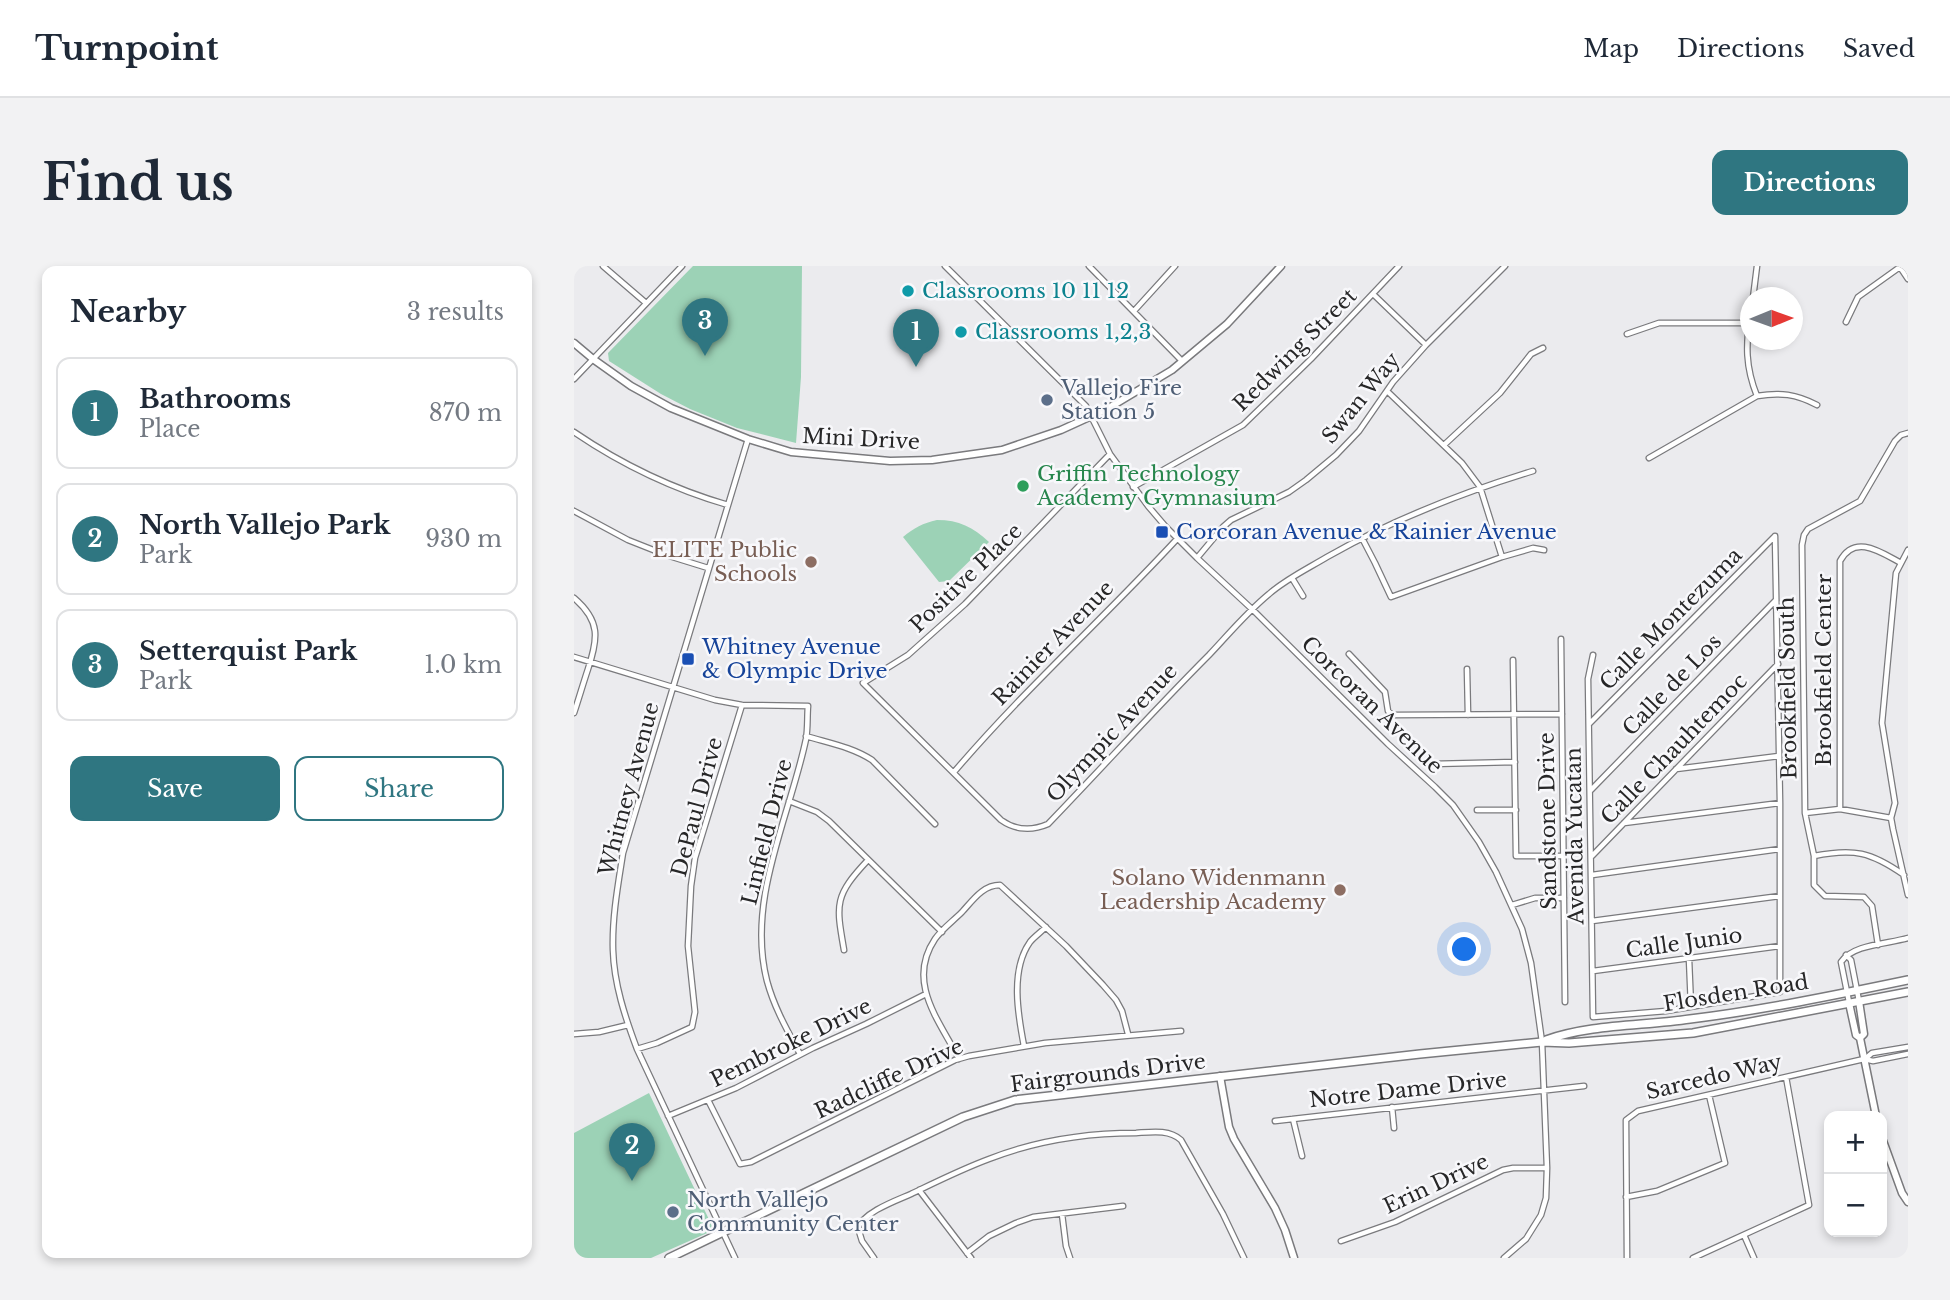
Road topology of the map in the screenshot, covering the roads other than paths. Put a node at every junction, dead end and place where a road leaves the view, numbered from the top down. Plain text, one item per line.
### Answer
1 (603, 266) edge
2 (682, 266) edge
3 (945, 266) edge
4 (1089, 266) edge
5 (1175, 266) edge
6 (1281, 266) edge
7 (1399, 266) edge
8 (1505, 266) edge
9 (1757, 266) edge
10 (1900, 267) edge
11 (1908, 279) edge
12 (1754, 287) edge
13 (1373, 294) junction
14 (646, 303) junction
15 (1134, 311) junction
16 (1846, 322) dead end
17 (1740, 323) edge
18 (1627, 334) dead end
19 (574, 343) edge
20 (1426, 345) junction
21 (1543, 348) dead end
22 (1746, 350) edge
23 (593, 359) junction
24 (1182, 362) junction
25 (574, 379) edge
26 (1387, 391) junction
27 (1757, 396) junction
28 (1817, 405) dead end
29 (1091, 416) junction
30 (574, 432) edge
31 (1908, 433) edge
32 (748, 439) junction
33 (1444, 445) junction
34 (1110, 454) junction
35 (1649, 458) dead end
36 (1533, 471) dead end
37 (1133, 487) junction
38 (1480, 487) junction
39 (728, 505) junction
40 (574, 511) edge
41 (1362, 538) junction
42 (1177, 539) junction
43 (1544, 550) dead end
44 (1908, 550) edge
45 (1502, 557) junction
46 (1196, 558) junction
47 (1901, 563) junction
48 (708, 568) junction
49 (1292, 578) junction
50 (1303, 596) dead end
51 (574, 598) edge
52 (1776, 601) junction
53 (1253, 610) junction
54 (1561, 639) dead end
55 (1349, 654) dead end
56 (1593, 654) dead end
57 (574, 657) edge
58 (1513, 660) dead end
59 (590, 663) junction
60 (1778, 664) junction
61 (1467, 669) dead end
62 (863, 683) joint
63 (673, 687) junction
64 (742, 705) junction
65 (574, 713) edge
66 (1468, 715) junction
67 (1514, 715) junction
68 (1562, 715) junction
69 (1589, 724) junction
70 (806, 736) junction
71 (1779, 756) junction
72 (1515, 762) junction
73 (1432, 764) dead end
74 (1676, 769) junction
75 (954, 772) junction
76 (1590, 791) junction
77 (789, 801) junction
78 (1780, 803) junction
79 (1840, 809) junction
80 (1477, 810) dead end
81 (1516, 810) junction
82 (1805, 813) junction
83 (1891, 818) junction
84 (1624, 823) junction
85 (935, 824) dead end
86 (1780, 849) junction
87 (1564, 856) junction
88 (1592, 856) junction
89 (1814, 856) junction
90 (868, 860) junction
91 (1592, 875) junction
92 (1905, 876) junction
93 (1908, 895) edge
94 (1780, 896) junction
95 (1564, 898) junction
96 (1512, 905) junction
97 (1592, 921) junction
98 (1046, 927) junction
99 (942, 932) junction
100 (1908, 938) edge
101 (1878, 945) junction
102 (1780, 946) junction
103 (844, 950) dead end
104 (1846, 955) junction
105 (1689, 959) junction
106 (1593, 971) junction
107 (1908, 979) edge
108 (1857, 990) junction
109 (1908, 992) edge
110 (1847, 993) junction
111 (926, 995) junction
112 (1859, 1001) junction
113 (1566, 1002) dead end
114 (1849, 1003) junction
115 (1691, 1006) junction
116 (628, 1025) junction
117 (1181, 1031) dead end
118 (1568, 1032) joint
119 (574, 1034) edge
120 (1128, 1034) junction
121 (1860, 1038) junction
122 (1542, 1042) junction
123 (1569, 1043) joint
124 (1024, 1046) junction
125 (1908, 1047) edge
126 (636, 1049) junction
127 (800, 1054) junction
128 (1908, 1055) edge
129 (959, 1059) junction
130 (1864, 1059) junction
131 (1220, 1076) junction
132 (1786, 1077) junction
133 (1584, 1086) dead end
134 (1545, 1090) junction
135 (1709, 1094) junction
136 (709, 1100) junction
137 (1392, 1107) junction
138 (1875, 1111) edge
139 (668, 1116) junction
140 (1293, 1119) junction
141 (1275, 1121) dead end
142 (1394, 1128) dead end
143 (1887, 1152) edge
144 (1302, 1156) dead end
145 (1547, 1168) junction
146 (919, 1190) junction
147 (1626, 1197) junction
148 (1908, 1202) edge
149 (1122, 1206) dead end
150 (1062, 1214) junction
151 (724, 1232) junction
152 (1744, 1235) junction
153 (1340, 1241) dead end
154 (967, 1253) junction
155 (669, 1258) edge
156 (735, 1258) edge
157 (874, 1258) edge
158 (971, 1258) edge
159 (1070, 1258) edge
160 (1244, 1258) edge
161 (1292, 1258) edge
162 (1504, 1258) edge
163 (1627, 1258) edge
164 (1693, 1258) edge
165 (1754, 1258) edge

1 - 14 street
2 - 14 street
3 - 29 street, Corcoran Avenue
4 - 15 street
5 - 15 street
6 - 24 street, Mini Drive
7 - 13 street, Redwing Street
8 - 20 street, Swan Way
9 - 12 street
10 - 11 street
10 - 16 street
13 - 20 street
13 - 37 street, Redwing Street
14 - 23 street
15 - 24 street
17 - 18 street
19 - 23 street, Mini Drive
20 - 26 street, Swan Way
21 - 33 street
22 - 27 street
23 - 25 street
23 - 32 street, Mini Drive
24 - 29 street, Mini Drive
26 - 33 street
26 - 46 street, Swan Way
27 - 28 street
27 - 35 street
29 - 32 street, Mini Drive
29 - 34 street, Corcoran Avenue
30 - 39 street
31 - 82 street, Brookfield South
32 - 39 street, Whitney Avenue
33 - 38 street
34 - 37 street, Corcoran Avenue
34 - 62 street, Positive Place
36 - 38 street, Olympic Avenue
37 - 42 street, Corcoran Avenue
38 - 41 street, Olympic Avenue
38 - 45 street
39 - 48 street, Whitney Avenue
40 - 48 street
41 - 45 street
41 - 49 street, Olympic Avenue
42 - 46 street, Corcoran Avenue
42 - 75 street, Rainier Avenue
43 - 45 street
44 - 47 street
46 - 53 street, Corcoran Avenue
47 - 79 street, Brookfield Center
47 - 83 street
48 - 63 street, Whitney Avenue
49 - 50 street
49 - 53 street, Olympic Avenue
51 - 59 street
52 - 60 street
52 - 69 street, Calle Montezuma
52 - 76 street, Calle de Los
53 - 75 street, Olympic Avenue
53 - 96 street, Corcoran Avenue
54 - 68 street, Sandstone Drive
55 - 66 street
56 - 69 street, Avenida Yucatan
57 - 59 street
58 - 67 street
59 - 63 street
59 - 65 street
60 - 71 street
60 - 74 street, Calle Chauhtemoc
61 - 66 street
62 - 75 street, Olympic Avenue
63 - 64 street
63 - 116 street, Whitney Avenue
64 - 70 street
64 - 126 street, DePaul Drive
66 - 67 street
67 - 68 street
67 - 72 street
68 - 87 street, Sandstone Drive
69 - 76 street, Avenida Yucatan
70 - 77 street, Linfield Drive
70 - 85 street
71 - 74 street
71 - 78 street
72 - 73 street
72 - 81 street
74 - 84 street, Calle Chauhtemoc
76 - 88 street, Avenida Yucatan
77 - 90 street
77 - 127 street, Linfield Drive
78 - 84 street
78 - 86 street
79 - 82 street
79 - 83 street
80 - 81 street
81 - 87 street
82 - 89 street, Brookfield South
83 - 92 street
84 - 88 street, Calle Chauhtemoc
86 - 91 street
86 - 94 street
87 - 95 street, Sandstone Drive
88 - 91 street, Avenida Yucatan
89 - 92 street
89 - 101 street, Brookfield South
90 - 99 street
90 - 103 street
91 - 97 street, Avenida Yucatan
92 - 93 street
94 - 97 street
94 - 102 street
95 - 96 street
95 - 113 street, Sandstone Drive
96 - 122 street, Corcoran Avenue
97 - 106 street, Avenida Yucatan
98 - 99 street
98 - 120 street
98 - 124 street
99 - 111 street
100 - 101 street
101 - 104 street
102 - 105 street, Calle Junio
102 - 115 street
104 - 108 street
104 - 110 street
105 - 106 street, Calle Junio
105 - 115 street
106 - 115 street, Avenida Yucatan
107 - 108 main road, Flosden Road
108 - 110 main road, Flosden Road
108 - 112 street
109 - 112 main road, Flosden Road
110 - 114 street
110 - 118 main road, Flosden Road
111 - 127 street, Pembroke Drive
111 - 129 street
112 - 114 main road, Flosden Road
112 - 121 street
114 - 121 street
114 - 123 main road, Flosden Road
116 - 119 street
116 - 126 street, Whitney Avenue
117 - 120 street, Radcliffe Drive
118 - 122 main road, Fairgrounds Drive
120 - 124 street, Radcliffe Drive
121 - 130 street
122 - 123 main road, Fairgrounds Drive
122 - 131 main road, Fairgrounds Drive
122 - 134 street, Corcoran Avenue
124 - 129 street, Radcliffe Drive
125 - 130 street, Sarcedo Way
126 - 139 street, Whitney Avenue
127 - 136 street, Pembroke Drive
128 - 130 street, Sarcedo Way
129 - 136 street, Radcliffe Drive
130 - 132 street, Sarcedo Way
130 - 138 street
131 - 151 main road, Fairgrounds Drive
131 - 161 street
132 - 135 street, Sarcedo Way
132 - 152 street
133 - 134 street, Notre Dame Drive
134 - 137 street, Notre Dame Drive
134 - 145 street, Corcoran Avenue
135 - 147 street, Sarcedo Way
135 - 147 street
136 - 139 street, Pembroke Drive
137 - 140 street, Notre Dame Drive
137 - 142 street
139 - 151 street, Whitney Avenue
140 - 141 street, Notre Dame Drive
140 - 144 street
143 - 148 street
145 - 153 street, Erin Drive
145 - 162 street, Corcoran Avenue
146 - 154 street
146 - 157 street
146 - 160 street
147 - 163 street, Sarcedo Way
149 - 150 street
150 - 154 street
150 - 159 street
151 - 155 main road, Fairgrounds Drive
151 - 156 street, Whitney Avenue
152 - 164 street
152 - 165 street
154 - 158 street

